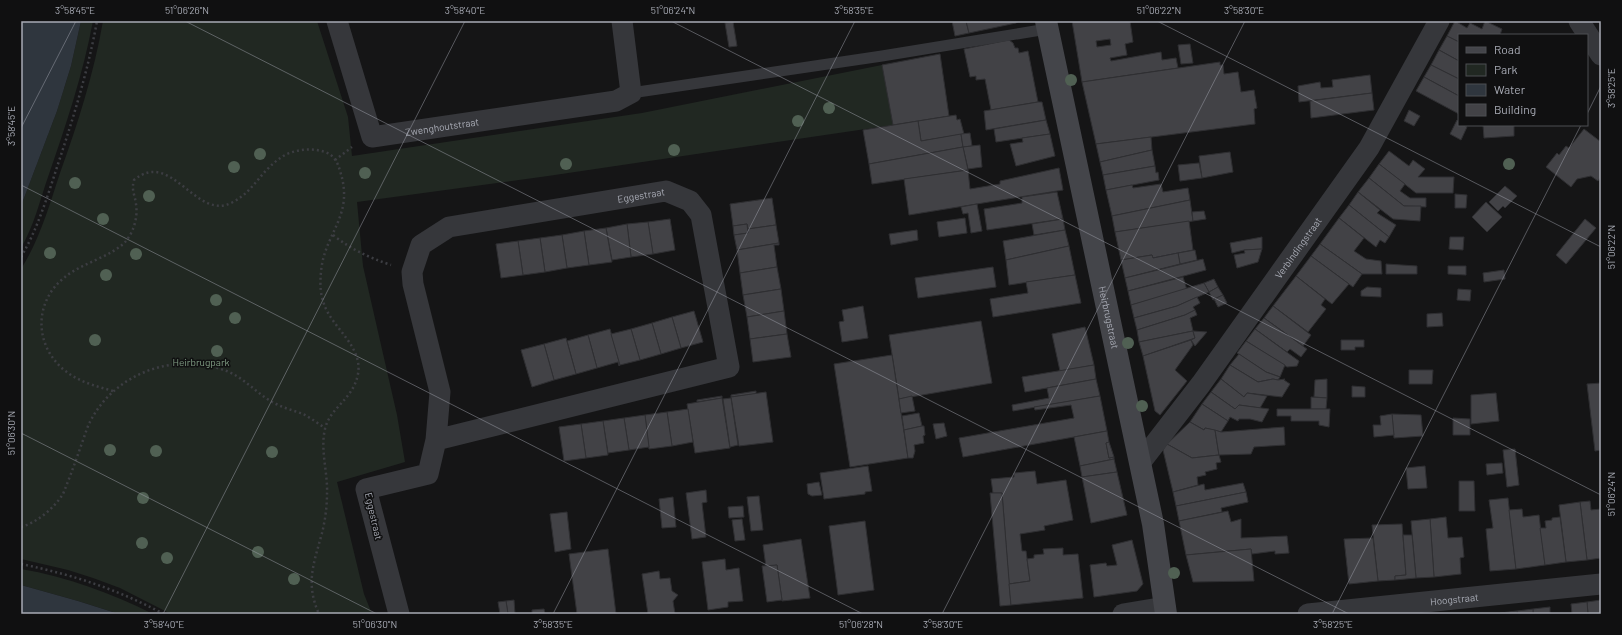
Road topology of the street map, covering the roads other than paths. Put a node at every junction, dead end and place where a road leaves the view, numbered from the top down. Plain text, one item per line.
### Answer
1 (337, 21) edge
2 (622, 21) edge
3 (1439, 21) edge
4 (1579, 21) edge
5 (1047, 25) edge
6 (1587, 34) edge
7 (1588, 35) edge
8 (1601, 55) edge
9 (632, 93) junction
10 (436, 440) junction
11 (1140, 463) junction
12 (1601, 584) edge
13 (1166, 611) edge
14 (399, 614) edge
15 (1123, 614) edge
16 (1308, 614) edge

1 - 9 street, Zwenghoutstraat
2 - 9 street
3 - 11 street, Verbindingstraat
4 - 6 street
5 - 9 lane
5 - 11 street, Heirbrugstraat
7 - 8 street
10 - 10 street, Eggestraat
10 - 14 street, Eggestraat
11 - 13 street, Heirbrugstraat
12 - 16 street, Hoogstraat
13 - 15 street

